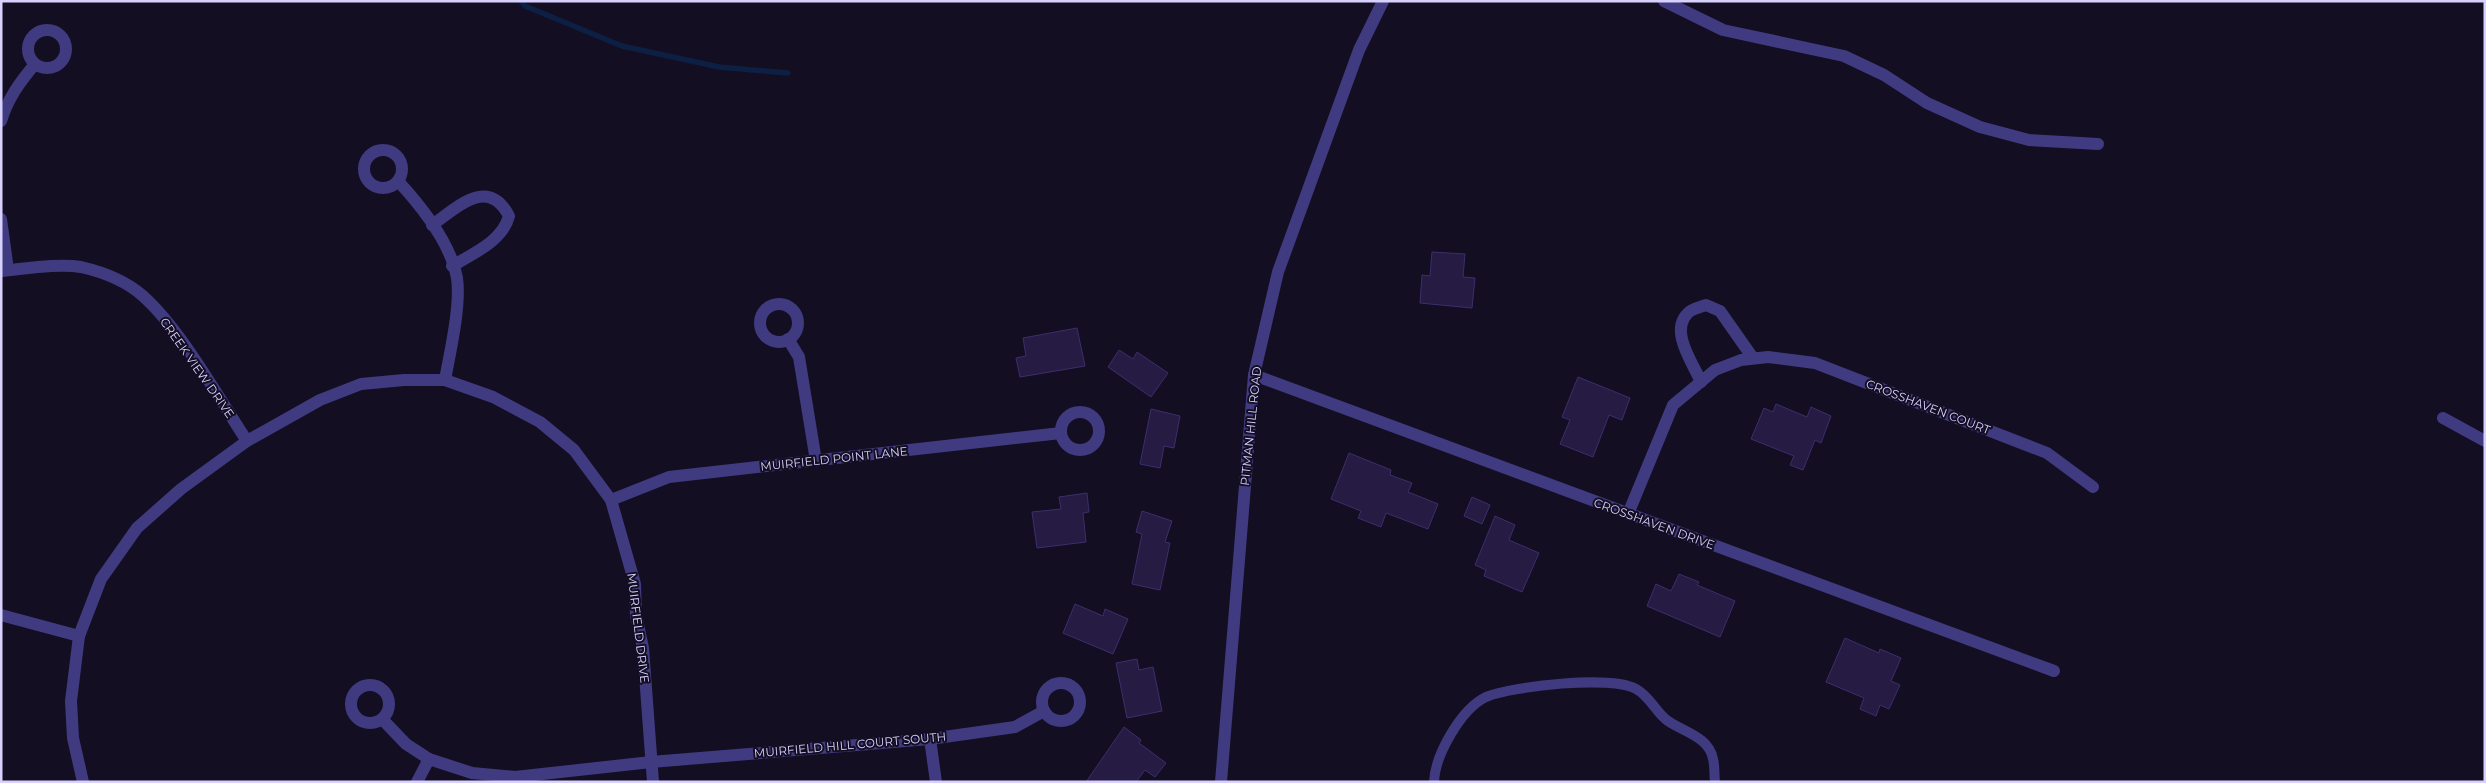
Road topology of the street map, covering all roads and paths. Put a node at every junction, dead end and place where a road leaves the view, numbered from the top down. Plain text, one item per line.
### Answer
1 (1383, 1) edge
2 (1664, 1) edge
3 (35, 64) dead end
4 (1, 121) edge
5 (2098, 144) dead end
6 (398, 181) dead end
7 (1, 219) edge
8 (432, 225) junction
9 (452, 266) junction
10 (5, 271) edge
11 (788, 339) dead end
12 (1753, 358) junction
13 (1254, 375) junction
14 (445, 380) junction
15 (1701, 382) junction
16 (2443, 418) dead end
17 (1062, 433) dead end
18 (248, 441) junction
19 (2485, 441) edge
20 (816, 461) junction
21 (2093, 487) dead end
22 (611, 500) junction
23 (1628, 514) junction
24 (1, 615) edge
25 (79, 636) junction
26 (2054, 671) dead end
27 (1044, 711) dead end
28 (382, 718) dead end
29 (930, 739) junction
30 (429, 759) junction
31 (651, 762) junction
32 (82, 782) edge
33 (417, 782) edge
34 (653, 782) edge
35 (936, 782) edge
36 (1221, 782) edge
37 (1434, 782) edge
38 (1715, 782) edge

1 - 13 street, PITMAN HILL ROAD
2 - 5 street
3 - 4 street
6 - 8 street
7 - 10 street
8 - 9 street
8 - 9 street
9 - 14 street
10 - 18 street, CREEK VIEW DRIVE
11 - 20 street
12 - 15 street, CROSSHAVEN COURT
12 - 15 street
12 - 21 street, CROSSHAVEN COURT
13 - 23 street, CROSSHAVEN DRIVE
13 - 36 street, PITMAN HILL ROAD
14 - 18 street, MUIRFIELD DRIVE
14 - 22 street, MUIRFIELD DRIVE
15 - 23 street, CROSSHAVEN COURT
16 - 19 street
17 - 20 street, MUIRFIELD POINT LANE
18 - 25 street, MUIRFIELD DRIVE
20 - 22 street, MUIRFIELD POINT LANE
22 - 31 street, MUIRFIELD DRIVE
23 - 26 street, CROSSHAVEN DRIVE
24 - 25 street
25 - 32 street, MUIRFIELD DRIVE
27 - 29 street, MUIRFIELD HILL COURT SOUTH
28 - 30 street, MUIRFIELD HILL COURT SOUTH
29 - 31 street, MUIRFIELD HILL COURT SOUTH
29 - 35 street
30 - 31 street, MUIRFIELD HILL COURT SOUTH
30 - 33 street
31 - 34 street, MUIRFIELD DRIVE
37 - 38 lane

